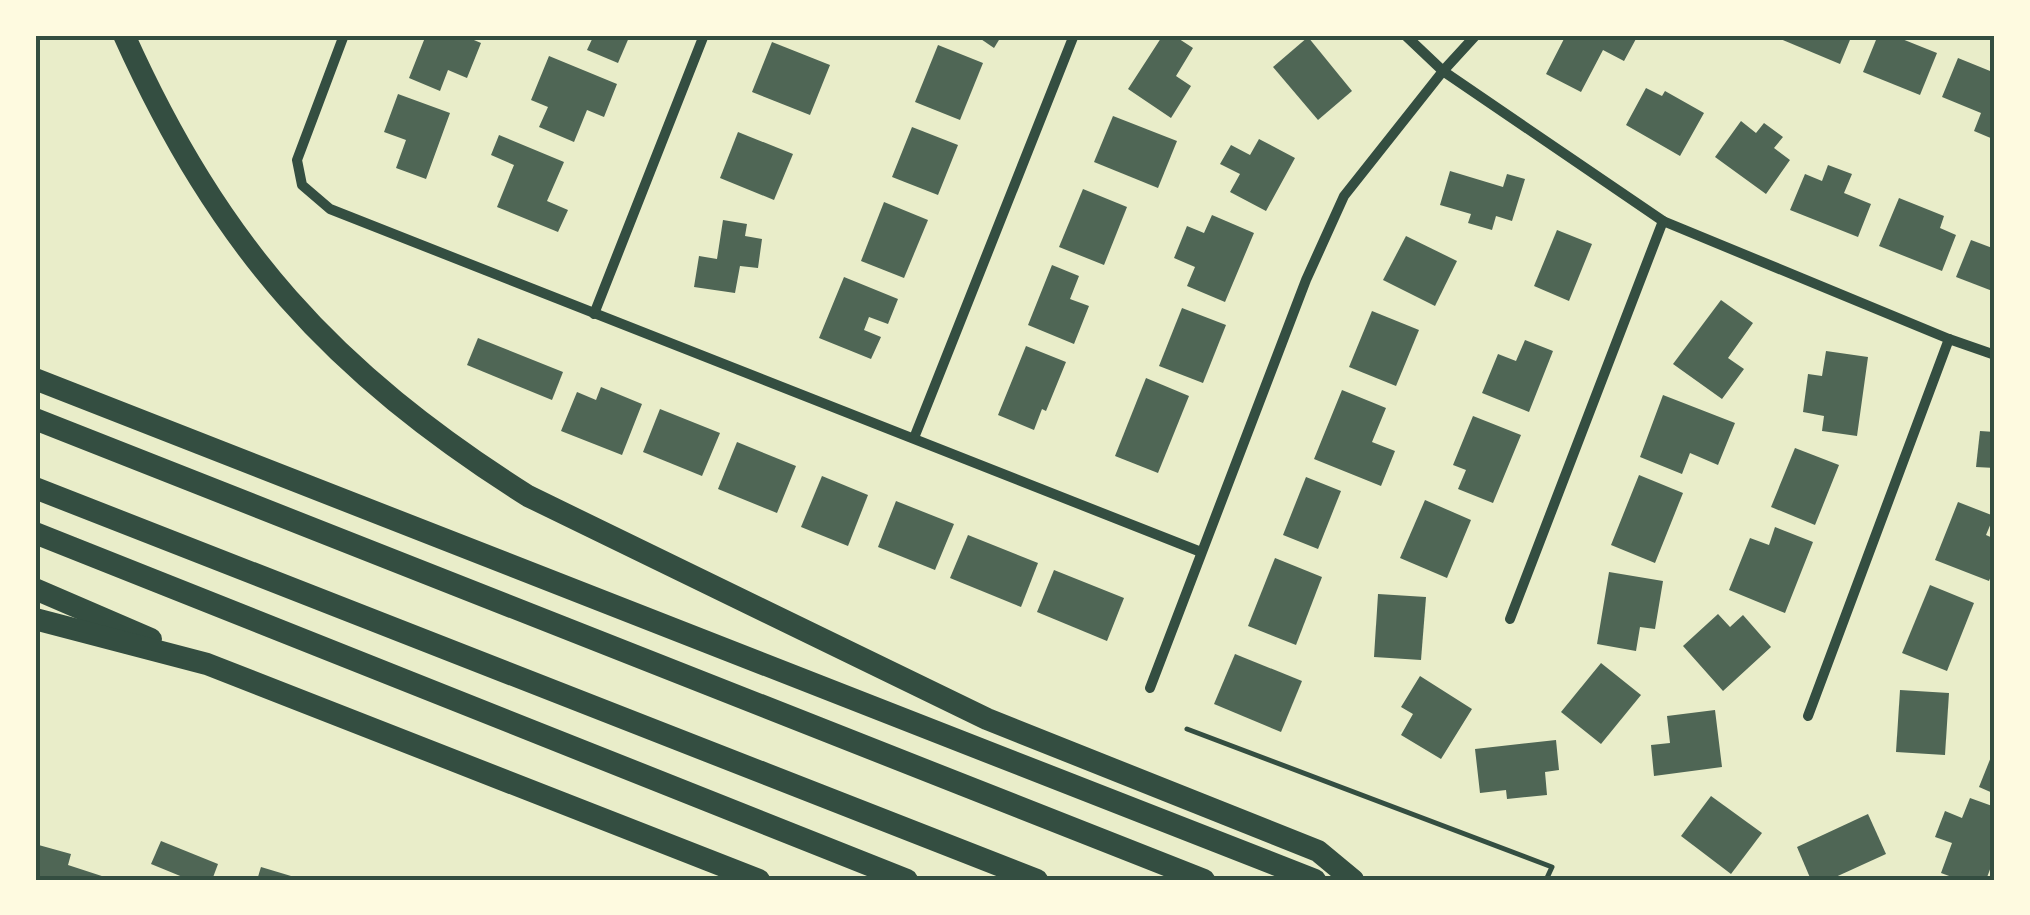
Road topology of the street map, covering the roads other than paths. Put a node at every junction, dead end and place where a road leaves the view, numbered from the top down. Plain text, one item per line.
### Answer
1 (124, 35) edge
2 (344, 35) edge
3 (704, 35) edge
4 (1074, 35) edge
5 (1405, 35) edge
6 (1476, 35) edge
7 (1444, 71) junction
8 (1663, 220) junction
9 (594, 314) junction
10 (1949, 339) junction
11 (1995, 355) edge
12 (35, 378) edge
13 (35, 419) edge
14 (914, 438) junction
15 (35, 488) edge
16 (35, 533) edge
17 (1201, 552) junction
18 (35, 588) edge
19 (1510, 619) dead end
20 (35, 620) edge
21 (207, 664) junction
22 (1150, 688) dead end
23 (1808, 716) dead end
24 (758, 880) edge
25 (907, 880) edge
26 (1037, 880) edge
27 (1204, 880) edge
28 (1315, 880) edge
29 (1353, 880) edge

1 - 29 highway
2 - 9 street
3 - 9 street
4 - 14 street
5 - 7 street
6 - 7 street
7 - 8 street
7 - 17 street
8 - 10 street
8 - 19 street
9 - 14 street
10 - 11 street
10 - 23 street
12 - 28 highway
13 - 27 highway
14 - 17 street
15 - 26 highway
16 - 25 highway
17 - 22 street
18 - 21 highway
20 - 21 highway
21 - 24 highway

